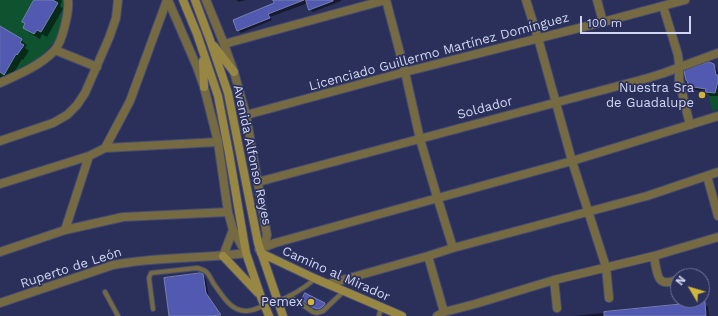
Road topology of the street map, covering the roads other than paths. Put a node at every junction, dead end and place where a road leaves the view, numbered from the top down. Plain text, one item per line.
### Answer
1 (68, 0) edge
2 (118, 0) edge
3 (167, 0) edge
4 (183, 0) edge
5 (194, 0) edge
6 (206, 0) edge
7 (386, 0) edge
8 (526, 0) edge
9 (597, 0) edge
10 (685, 0) edge
11 (663, 6) junction
12 (603, 22) junction
13 (538, 38) junction
14 (210, 40) junction
15 (224, 44) junction
16 (55, 50) junction
17 (203, 52) junction
18 (718, 53) edge
19 (97, 67) junction
20 (679, 67) junction
21 (234, 72) junction
22 (405, 72) junction
23 (0, 83) edge
24 (204, 87) junction
25 (556, 102) junction
26 (246, 115) junction
27 (718, 116) edge
28 (690, 125) junction
29 (420, 138) junction
30 (0, 141) edge
31 (218, 142) junction
32 (105, 148) junction
33 (89, 156) junction
34 (572, 161) junction
35 (718, 172) edge
36 (707, 176) junction
37 (258, 182) junction
38 (0, 184) edge
39 (437, 198) junction
40 (228, 212) junction
41 (589, 213) junction
42 (718, 216) edge
43 (65, 230) junction
44 (233, 230) junction
45 (718, 237) edge
46 (453, 248) junction
47 (260, 251) junction
48 (0, 252) edge
49 (246, 253) junction
50 (223, 256) junction
51 (428, 256) junction
52 (654, 256) junction
53 (197, 257) junction
54 (606, 267) junction
55 (197, 268) junction
56 (316, 279) junction
57 (554, 280) junction
58 (670, 281) edge
59 (328, 284) junction
60 (344, 291) junction
61 (105, 292) dead end
62 (261, 296) junction
63 (289, 296) junction
64 (609, 298) dead end
65 (277, 302) junction
66 (0, 304) edge
67 (265, 305) junction
68 (381, 307) junction
69 (557, 308) dead end
70 (154, 309) dead end
71 (441, 314) edge
72 (118, 316) edge
73 (269, 316) edge
74 (283, 316) edge
75 (379, 316) edge
76 (402, 316) edge

1 - 16 street
2 - 19 street
3 - 24 street
3 - 32 street
4 - 17 main road, Avenida Alfonso Reyes
5 - 14 main road, Avenida Alfonso Reyes
6 - 15 street
7 - 15 street
7 - 22 street
8 - 13 street
9 - 12 street
10 - 11 street, Licenciado Guillermo Martínez Domínguez
11 - 12 street, Licenciado Guillermo Martínez Domínguez
11 - 20 street
12 - 13 street, Licenciado Guillermo Martínez Domínguez
13 - 22 street, Licenciado Guillermo Martínez Domínguez
13 - 25 street
14 - 21 main road
14 - 47 main road, Avenida Alfonso Reyes
15 - 21 street
16 - 19 street
16 - 23 street
17 - 24 main road
17 - 49 main road, Avenida Alfonso Reyes
18 - 20 street, Soldador
19 - 30 street
20 - 25 street, Soldador
20 - 28 street
21 - 26 street
22 - 26 street, Licenciado Guillermo Martínez Domínguez
22 - 29 street
24 - 31 street
25 - 29 street, Soldador
25 - 34 street
26 - 37 street
27 - 28 street
28 - 34 street
29 - 37 street, Soldador
29 - 39 street
31 - 32 street
31 - 40 street
32 - 33 street
33 - 38 street
33 - 43 street
34 - 39 street
34 - 41 street
35 - 36 street
36 - 41 street
36 - 42 street
37 - 47 street
39 - 46 street
39 - 47 street
40 - 43 street
40 - 44 street
41 - 46 street
41 - 54 street
43 - 48 street
44 - 49 street
44 - 50 street
45 - 52 street
46 - 51 street
47 - 49 main road
47 - 56 main road, Camino al Mirador
47 - 65 main road, Avenida Alfonso Reyes
49 - 50 street, Ruperto de León
49 - 62 main road, Avenida Alfonso Reyes
50 - 53 street, Ruperto de León
50 - 62 main road
51 - 59 street
51 - 71 street
52 - 54 street
52 - 58 street
53 - 55 lane
53 - 66 street, Ruperto de León
54 - 57 street
54 - 64 street
55 - 67 lane
55 - 70 lane
56 - 59 main road, Camino al Mirador
56 - 63 lane
57 - 69 street
57 - 71 street
59 - 60 main road, Camino al Mirador
60 - 63 lane
60 - 68 main road, Camino al Mirador
61 - 72 lane
62 - 67 main road, Avenida Alfonso Reyes
63 - 65 lane
65 - 67 lane
65 - 74 main road, Avenida Alfonso Reyes
67 - 73 main road, Avenida Alfonso Reyes
68 - 75 lane
68 - 76 main road, Camino al Mirador

